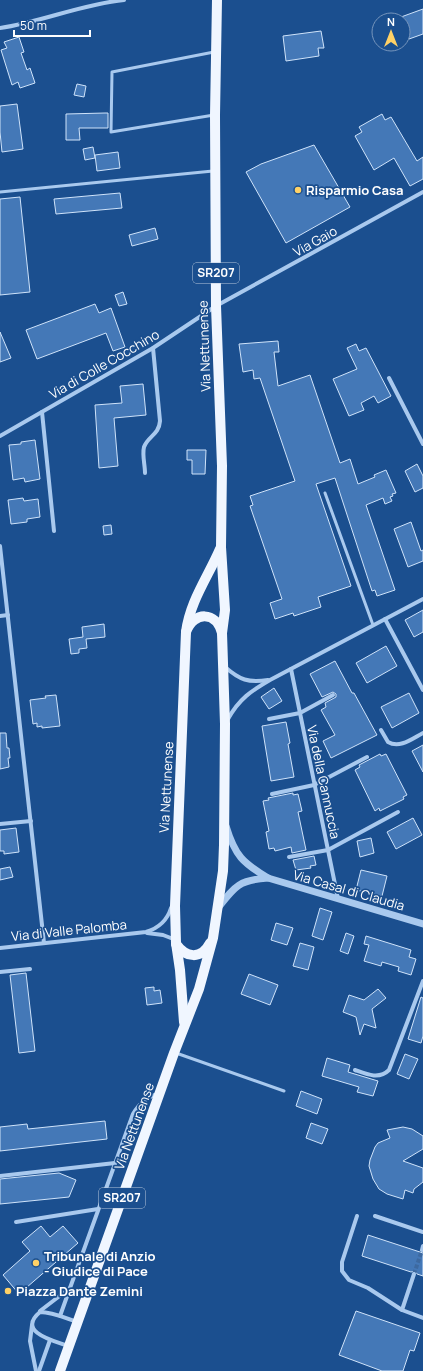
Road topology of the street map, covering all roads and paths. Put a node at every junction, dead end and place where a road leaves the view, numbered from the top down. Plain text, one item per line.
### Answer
1 (124, 0) edge
2 (217, 0) edge
3 (0, 28) edge
4 (216, 52) junction
5 (215, 115) junction
6 (215, 171) junction
7 (0, 192) edge
8 (423, 192) edge
9 (216, 306) junction
10 (153, 348) junction
11 (389, 378) dead end
12 (42, 412) junction
13 (0, 436) edge
14 (423, 444) edge
15 (145, 473) dead end
16 (325, 493) dead end
17 (54, 531) dead end
18 (0, 546) edge
19 (221, 547) junction
20 (423, 599) edge
21 (8, 615) junction
22 (0, 616) edge
23 (385, 619) junction
24 (373, 625) junction
25 (186, 632) junction
26 (222, 633) junction
27 (224, 666) junction
28 (291, 669) junction
29 (270, 680) junction
30 (423, 690) edge
31 (333, 695) dead end
32 (300, 713) junction
33 (269, 719) dead end
34 (225, 724) junction
35 (381, 730) dead end
36 (423, 732) edge
37 (367, 757) dead end
38 (314, 785) junction
39 (272, 794) dead end
40 (398, 812) dead end
41 (225, 820) junction
42 (31, 821) junction
43 (0, 824) edge
44 (328, 850) junction
45 (289, 858) dead end
46 (268, 878) junction
47 (175, 883) junction
48 (338, 899) junction
49 (217, 909) junction
50 (423, 924) edge
51 (141, 933) junction
52 (213, 938) junction
53 (176, 941) junction
54 (44, 943) junction
55 (0, 948) edge
56 (30, 969) dead end
57 (0, 972) edge
58 (423, 981) edge
59 (184, 1024) junction
60 (174, 1052) junction
61 (355, 1070) dead end
62 (284, 1091) dead end
63 (159, 1094) junction
64 (115, 1163) junction
65 (0, 1176) edge
66 (98, 1209) junction
67 (357, 1216) dead end
68 (375, 1216) dead end
69 (16, 1222) dead end
70 (423, 1232) edge
71 (414, 1274) tunnel mouth
72 (70, 1288) junction
73 (402, 1310) junction
74 (40, 1312) junction
75 (60, 1316) junction
76 (423, 1318) edge
77 (77, 1322) junction
78 (32, 1324) junction
79 (50, 1340) junction
80 (68, 1346) junction
81 (38, 1371) edge
82 (60, 1371) edge

1 - 3 street
2 - 4 main road, Via Nettunense / SR207
4 - 5 main road, Via Nettunense / SR207
4 - 5 lane
5 - 6 main road, Via Nettunense / SR207
6 - 7 lane
6 - 9 main road, Via Nettunense / SR207
8 - 9 street, Via Gaio
9 - 10 street, Via di Colle Cocchino
9 - 19 main road, Via Nettunense / SR207
10 - 12 street, Via di Colle Cocchino
10 - 15 street
11 - 14 street
12 - 13 street, Via di Colle Cocchino
12 - 17 street
16 - 24 lane
18 - 21 street
19 - 25 main road, Via Nettunense / SR207
19 - 26 main road, Via Nettunense / SR207
20 - 23 street
21 - 22 street
21 - 42 street
23 - 24 street
23 - 30 street
24 - 28 street
25 - 26 main road
25 - 47 main road, Via Nettunense
26 - 27 main road, Via Nettunense
27 - 29 street
27 - 34 main road, Via Nettunense
28 - 29 street
28 - 32 street, Via della Cannuccia
29 - 34 street
31 - 32 street
32 - 33 street
32 - 38 street, Via della Cannuccia
34 - 41 main road, Via Nettunense
35 - 36 street
37 - 38 street
38 - 39 street
38 - 44 street, Via della Cannuccia
40 - 44 street
41 - 46 street, Via Casal di Claudia
41 - 49 main road, Via Nettunense
42 - 43 street
42 - 54 street
44 - 45 street
44 - 48 street, Via della Cannuccia
46 - 48 street, Via Casal di Claudia
46 - 49 street, Via Casal di Claudia
47 - 51 street, Via di Valle Palomba
47 - 53 main road, Via Nettunense
48 - 50 street, Via Casal di Claudia
49 - 52 main road, Via Nettunense
51 - 53 street, Via di Valle Palomba
51 - 54 street, Via di Valle Palomba
52 - 53 main road
52 - 59 main road, Via Nettunense / SR207
53 - 59 main road, Via Nettunense / SR207
54 - 55 street, Via di Valle Palomba
56 - 57 street
58 - 61 street
59 - 60 main road, Via Nettunense / SR207
60 - 62 lane
60 - 63 main road, Via Nettunense / SR207
63 - 64 street
63 - 77 main road, Via Nettunense / SR207
64 - 65 street
64 - 66 street
66 - 69 street
66 - 72 street
67 - 73 street
68 - 70 street
71 - 73 street
72 - 74 street
72 - 75 street
73 - 76 street
74 - 75 street
74 - 78 street
75 - 77 street
77 - 80 main road, Via Nettunense / SR207
78 - 79 street
78 - 81 street
79 - 80 street
79 - 81 street
80 - 82 main road, Via Nettunense / SR207

